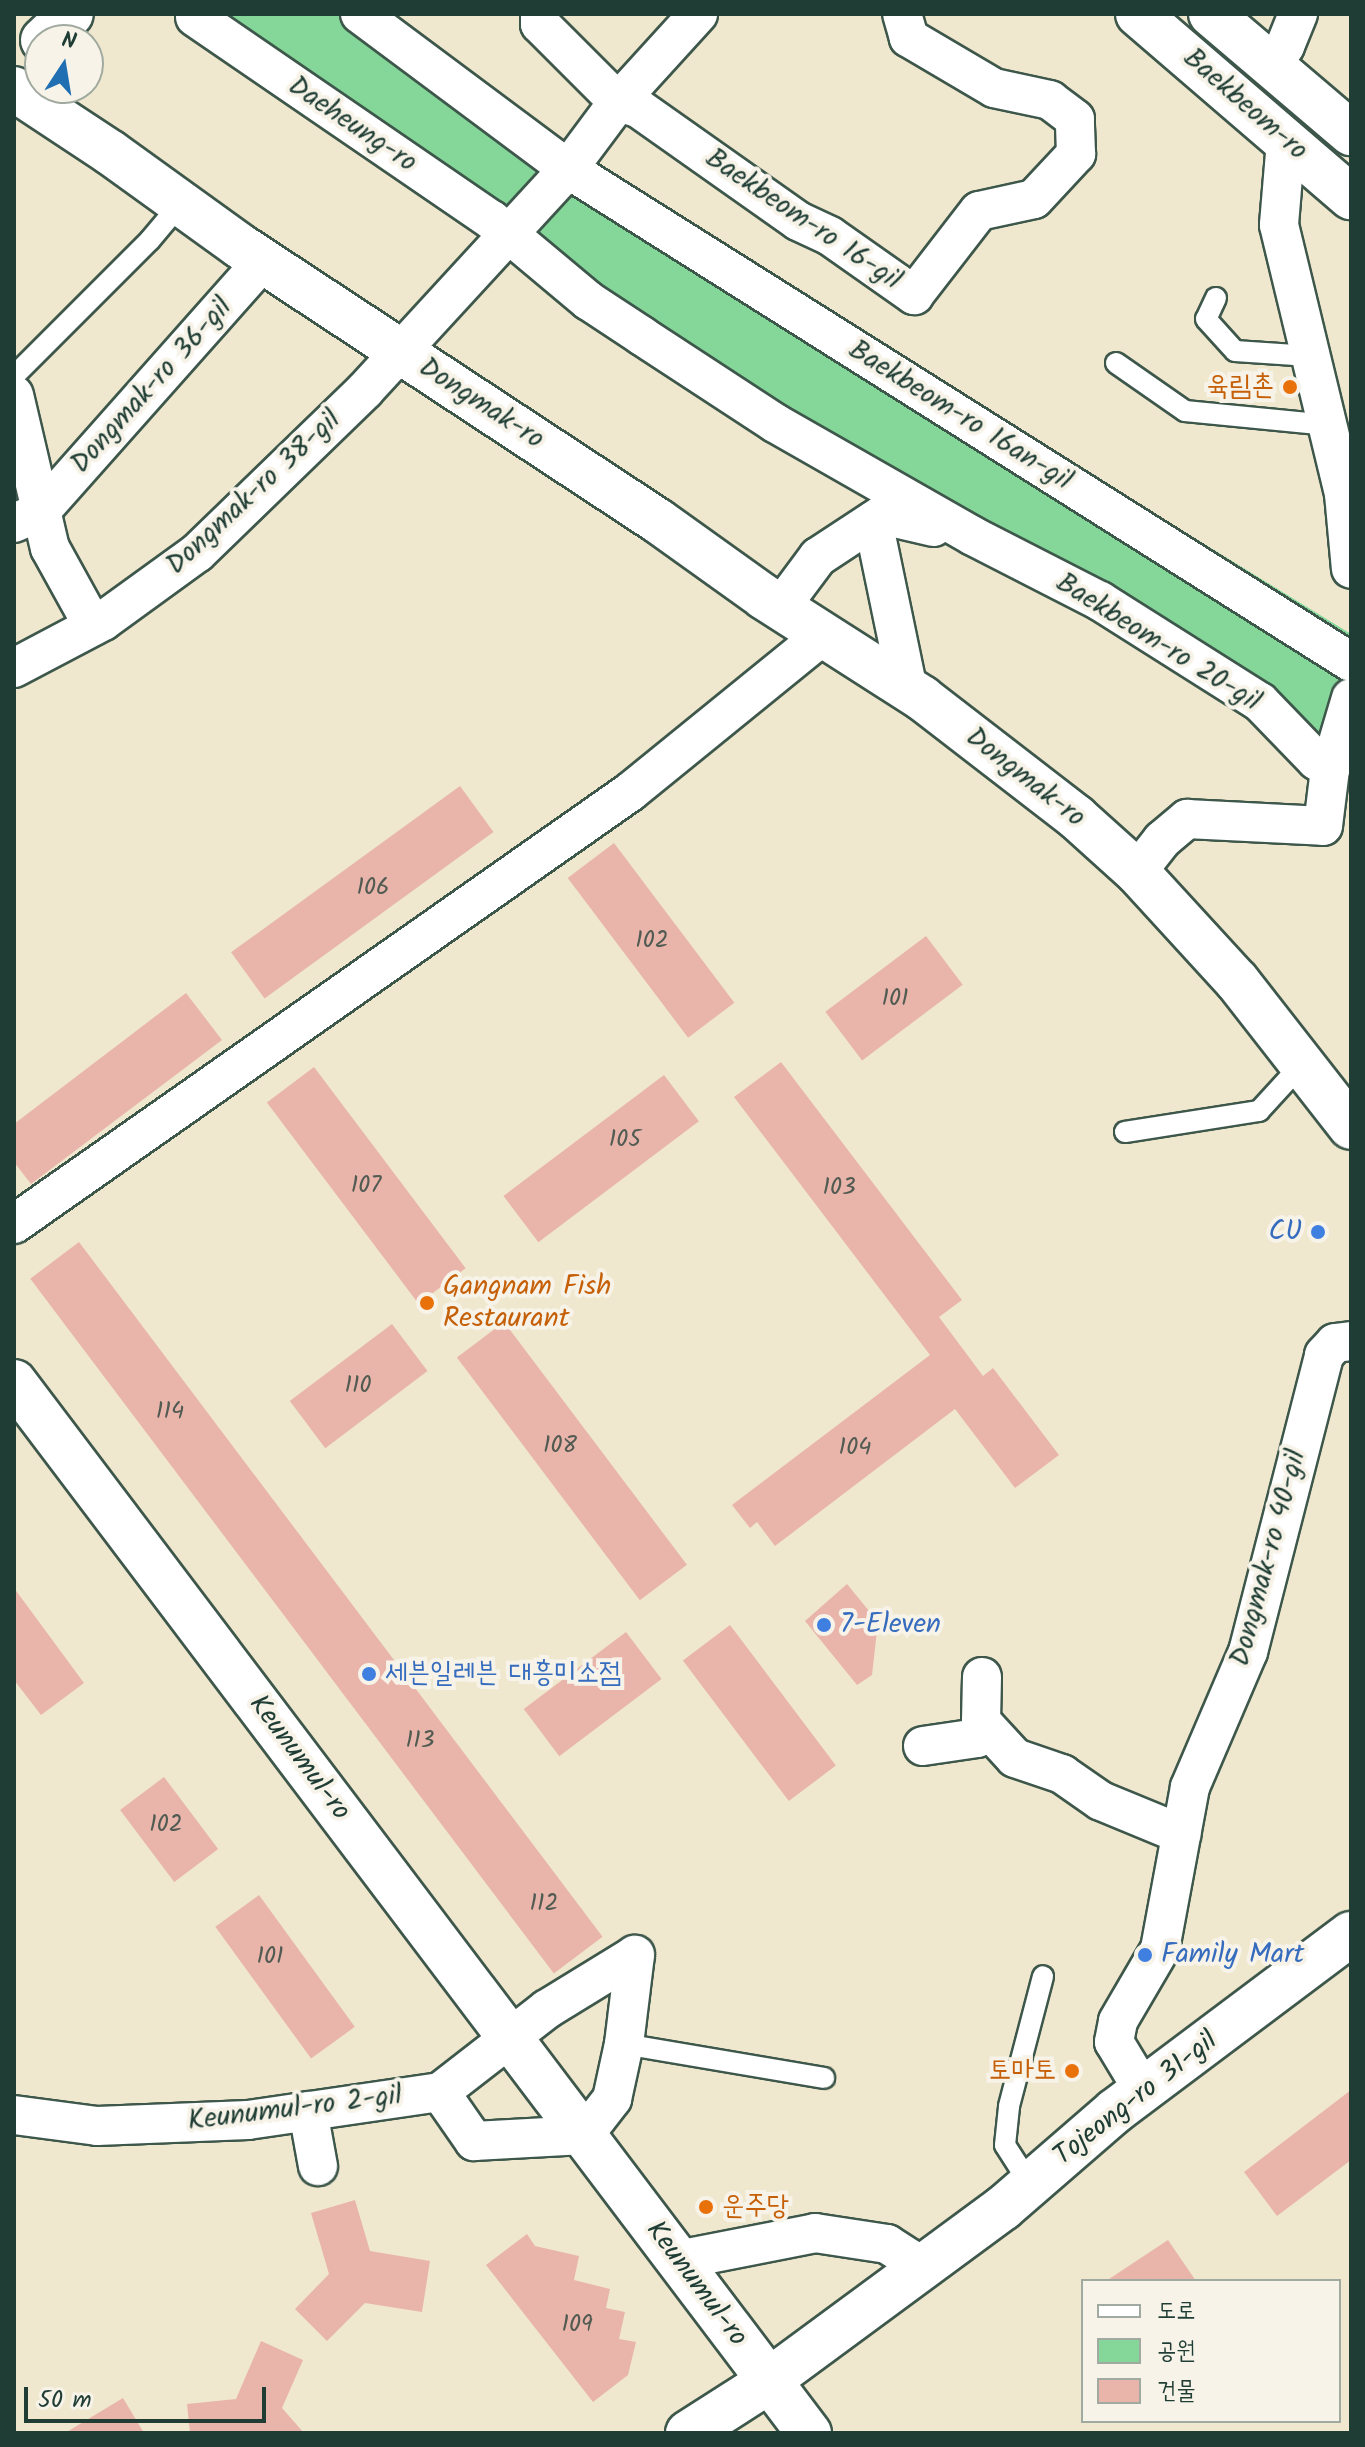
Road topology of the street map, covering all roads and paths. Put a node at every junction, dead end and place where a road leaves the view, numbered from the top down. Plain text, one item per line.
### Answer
1 (360, 14) edge
2 (540, 14) edge
3 (698, 14) edge
4 (902, 14) edge
5 (1138, 14) edge
6 (1211, 14) edge
7 (1298, 14) edge
8 (195, 17) dead end
9 (1272, 66) junction
10 (14, 89) edge
11 (618, 102) junction
12 (1351, 133) edge
13 (1286, 141) junction
14 (568, 169) junction
15 (1351, 197) edge
16 (181, 203) junction
17 (508, 233) junction
18 (263, 261) junction
19 (1216, 298) dead end
20 (399, 350) junction
21 (1310, 352) junction
22 (1116, 363) dead end
23 (14, 376) edge
24 (14, 395) edge
25 (1328, 425) junction
26 (28, 517) edge
27 (873, 521) junction
28 (1349, 530) edge
29 (973, 536) junction
30 (1351, 569) edge
31 (780, 608) junction
32 (93, 626) junction
33 (823, 635) junction
34 (1351, 662) edge
35 (14, 668) edge
36 (908, 690) junction
37 (1351, 698) edge
38 (1330, 769) junction
39 (1137, 872) junction
40 (1302, 1064) junction
41 (1351, 1127) edge
42 (1125, 1132) dead end
43 (14, 1224) edge
44 (1351, 1341) edge
45 (21, 1402) edge
46 (982, 1677) dead end
47 (988, 1729) junction
48 (923, 1746) dead end
49 (1181, 1834) junction
50 (1351, 1934) edge
51 (1043, 1976) dead end
52 (509, 2036) junction
53 (624, 2044) junction
54 (824, 2078) dead end
55 (1143, 2090) junction
56 (440, 2092) junction
57 (308, 2111) junction
58 (14, 2115) edge
59 (584, 2135) junction
60 (318, 2166) dead end
61 (1030, 2184) junction
62 (678, 2260) junction
63 (923, 2267) junction
64 (769, 2380) junction
65 (688, 2433) edge
66 (809, 2433) edge

1 - 14 street
2 - 11 street
3 - 11 street
4 - 11 street, Baekbeom-ro 16-gil
5 - 13 main road, Baekbeom-ro
6 - 9 main road, Baekbeom-ro
7 - 9 street
8 - 17 street, Daeheung-ro
9 - 12 main road, Baekbeom-ro
10 - 16 main road, Dongmak-ro
11 - 14 street
13 - 15 main road, Baekbeom-ro
13 - 21 street
14 - 17 street
14 - 34 street, Baekbeom-ro 16an-gil
16 - 18 main road, Dongmak-ro
16 - 23 lane
17 - 20 street
17 - 29 street
18 - 20 main road, Dongmak-ro
18 - 26 street, Dongmak-ro 36-gil
19 - 21 lane
20 - 31 main road, Dongmak-ro
20 - 32 street, Dongmak-ro 38-gil
21 - 25 street
22 - 25 lane
24 - 26 street, Dongmak-ro 36-gil
25 - 28 street
26 - 32 street, Dongmak-ro 36-gil
27 - 29 street
27 - 31 street
27 - 36 street
28 - 30 street
29 - 38 street, Baekbeom-ro 20-gil
31 - 33 main road, Dongmak-ro
32 - 35 street, Dongmak-ro 38-gil
33 - 36 main road, Dongmak-ro
33 - 43 street
36 - 39 main road, Dongmak-ro
37 - 38 street
38 - 39 street
39 - 40 main road, Dongmak-ro
40 - 41 main road, Dongmak-ro
40 - 42 lane
44 - 49 street, Dongmak-ro 40-gil
45 - 52 main road, Keunumul-ro
46 - 47 street
47 - 48 street
47 - 49 street
49 - 55 street, Dongmak-ro 40-gil
50 - 55 main road, Tojeong-ro 31-gil
51 - 61 lane
52 - 53 street, Keunumul-ro 2-gil
52 - 56 street, Keunumul-ro 2-gil
52 - 59 main road, Keunumul-ro
53 - 54 lane
53 - 59 street
55 - 61 main road, Tojeong-ro 31-gil
56 - 57 street, Keunumul-ro 2-gil
56 - 59 street
57 - 58 street, Keunumul-ro 2-gil
57 - 60 street
59 - 62 main road, Keunumul-ro
61 - 63 main road, Tojeong-ro 31-gil
62 - 63 street
62 - 64 main road, Keunumul-ro
63 - 64 main road, Tojeong-ro 31-gil
64 - 65 main road, Tojeong-ro 31-gil
64 - 66 main road, Keunumul-ro

